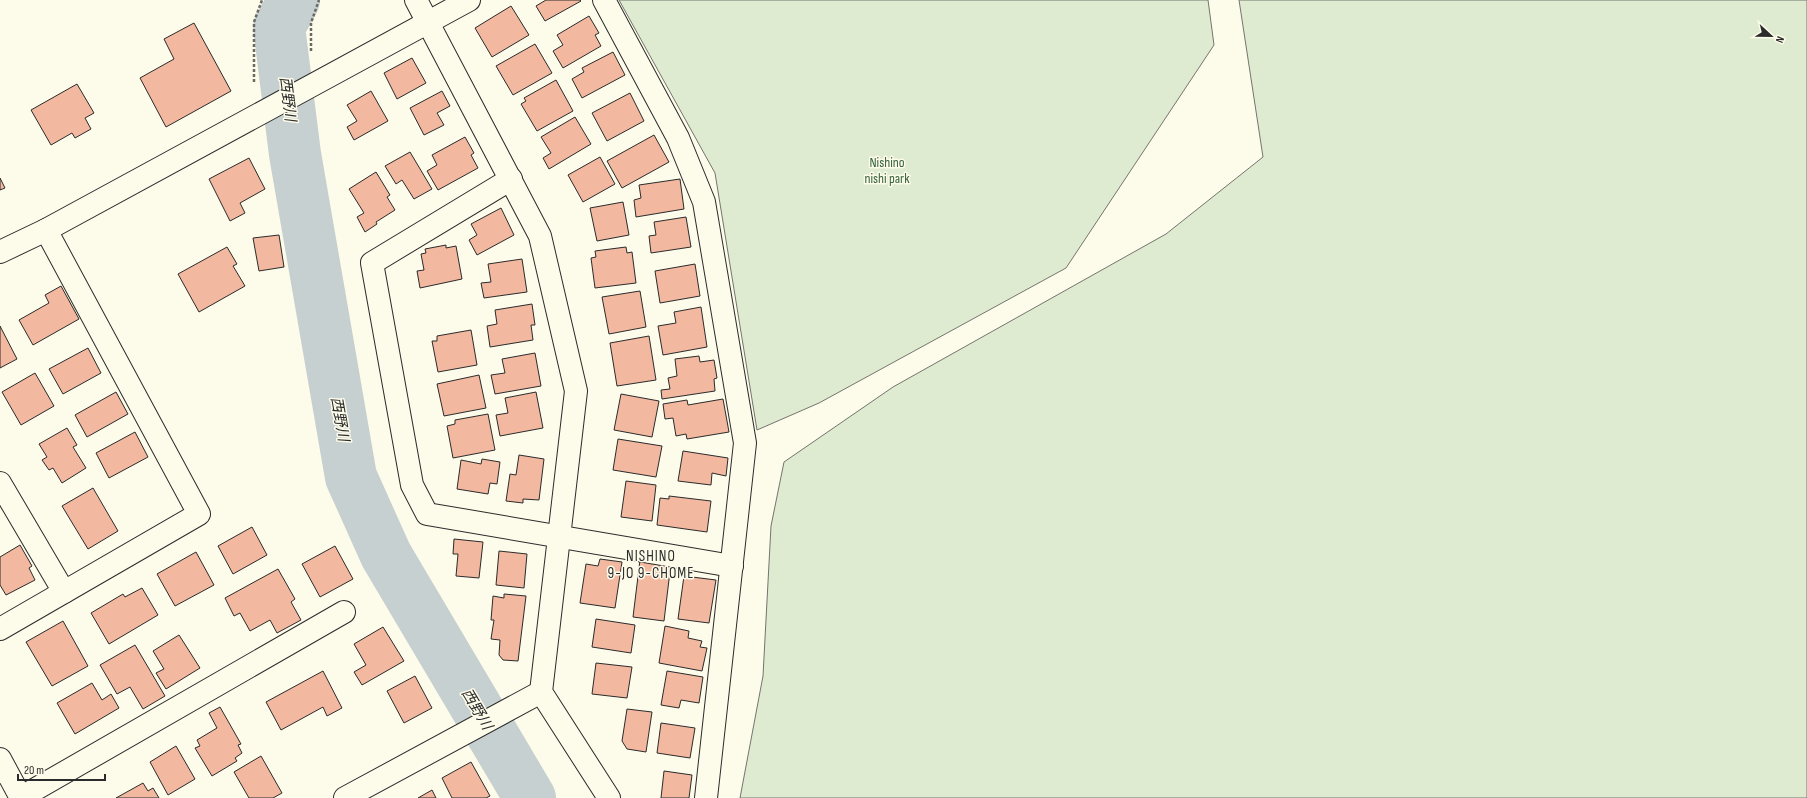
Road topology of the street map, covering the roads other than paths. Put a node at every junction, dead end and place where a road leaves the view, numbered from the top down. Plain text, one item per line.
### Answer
1 (416, 0) edge
2 (469, 0) edge
3 (604, 0) edge
4 (428, 22) junction
5 (510, 179) junction
6 (46, 230) junction
7 (0, 252) edge
8 (0, 483) edge
9 (559, 537) junction
10 (732, 566) junction
11 (64, 592) junction
12 (344, 612) dead end
13 (0, 629) edge
14 (541, 692) junction
15 (0, 759) edge
16 (20, 798) edge
17 (344, 798) edge
18 (609, 798) edge
19 (706, 798) edge

1 - 4 street
2 - 4 street
3 - 10 street
4 - 5 street
4 - 6 street
5 - 9 street
5 - 9 street
6 - 7 street
6 - 11 street
8 - 11 street
9 - 10 street
9 - 14 street
10 - 19 street
11 - 13 street
12 - 16 street
14 - 17 street
14 - 18 street
15 - 16 street

